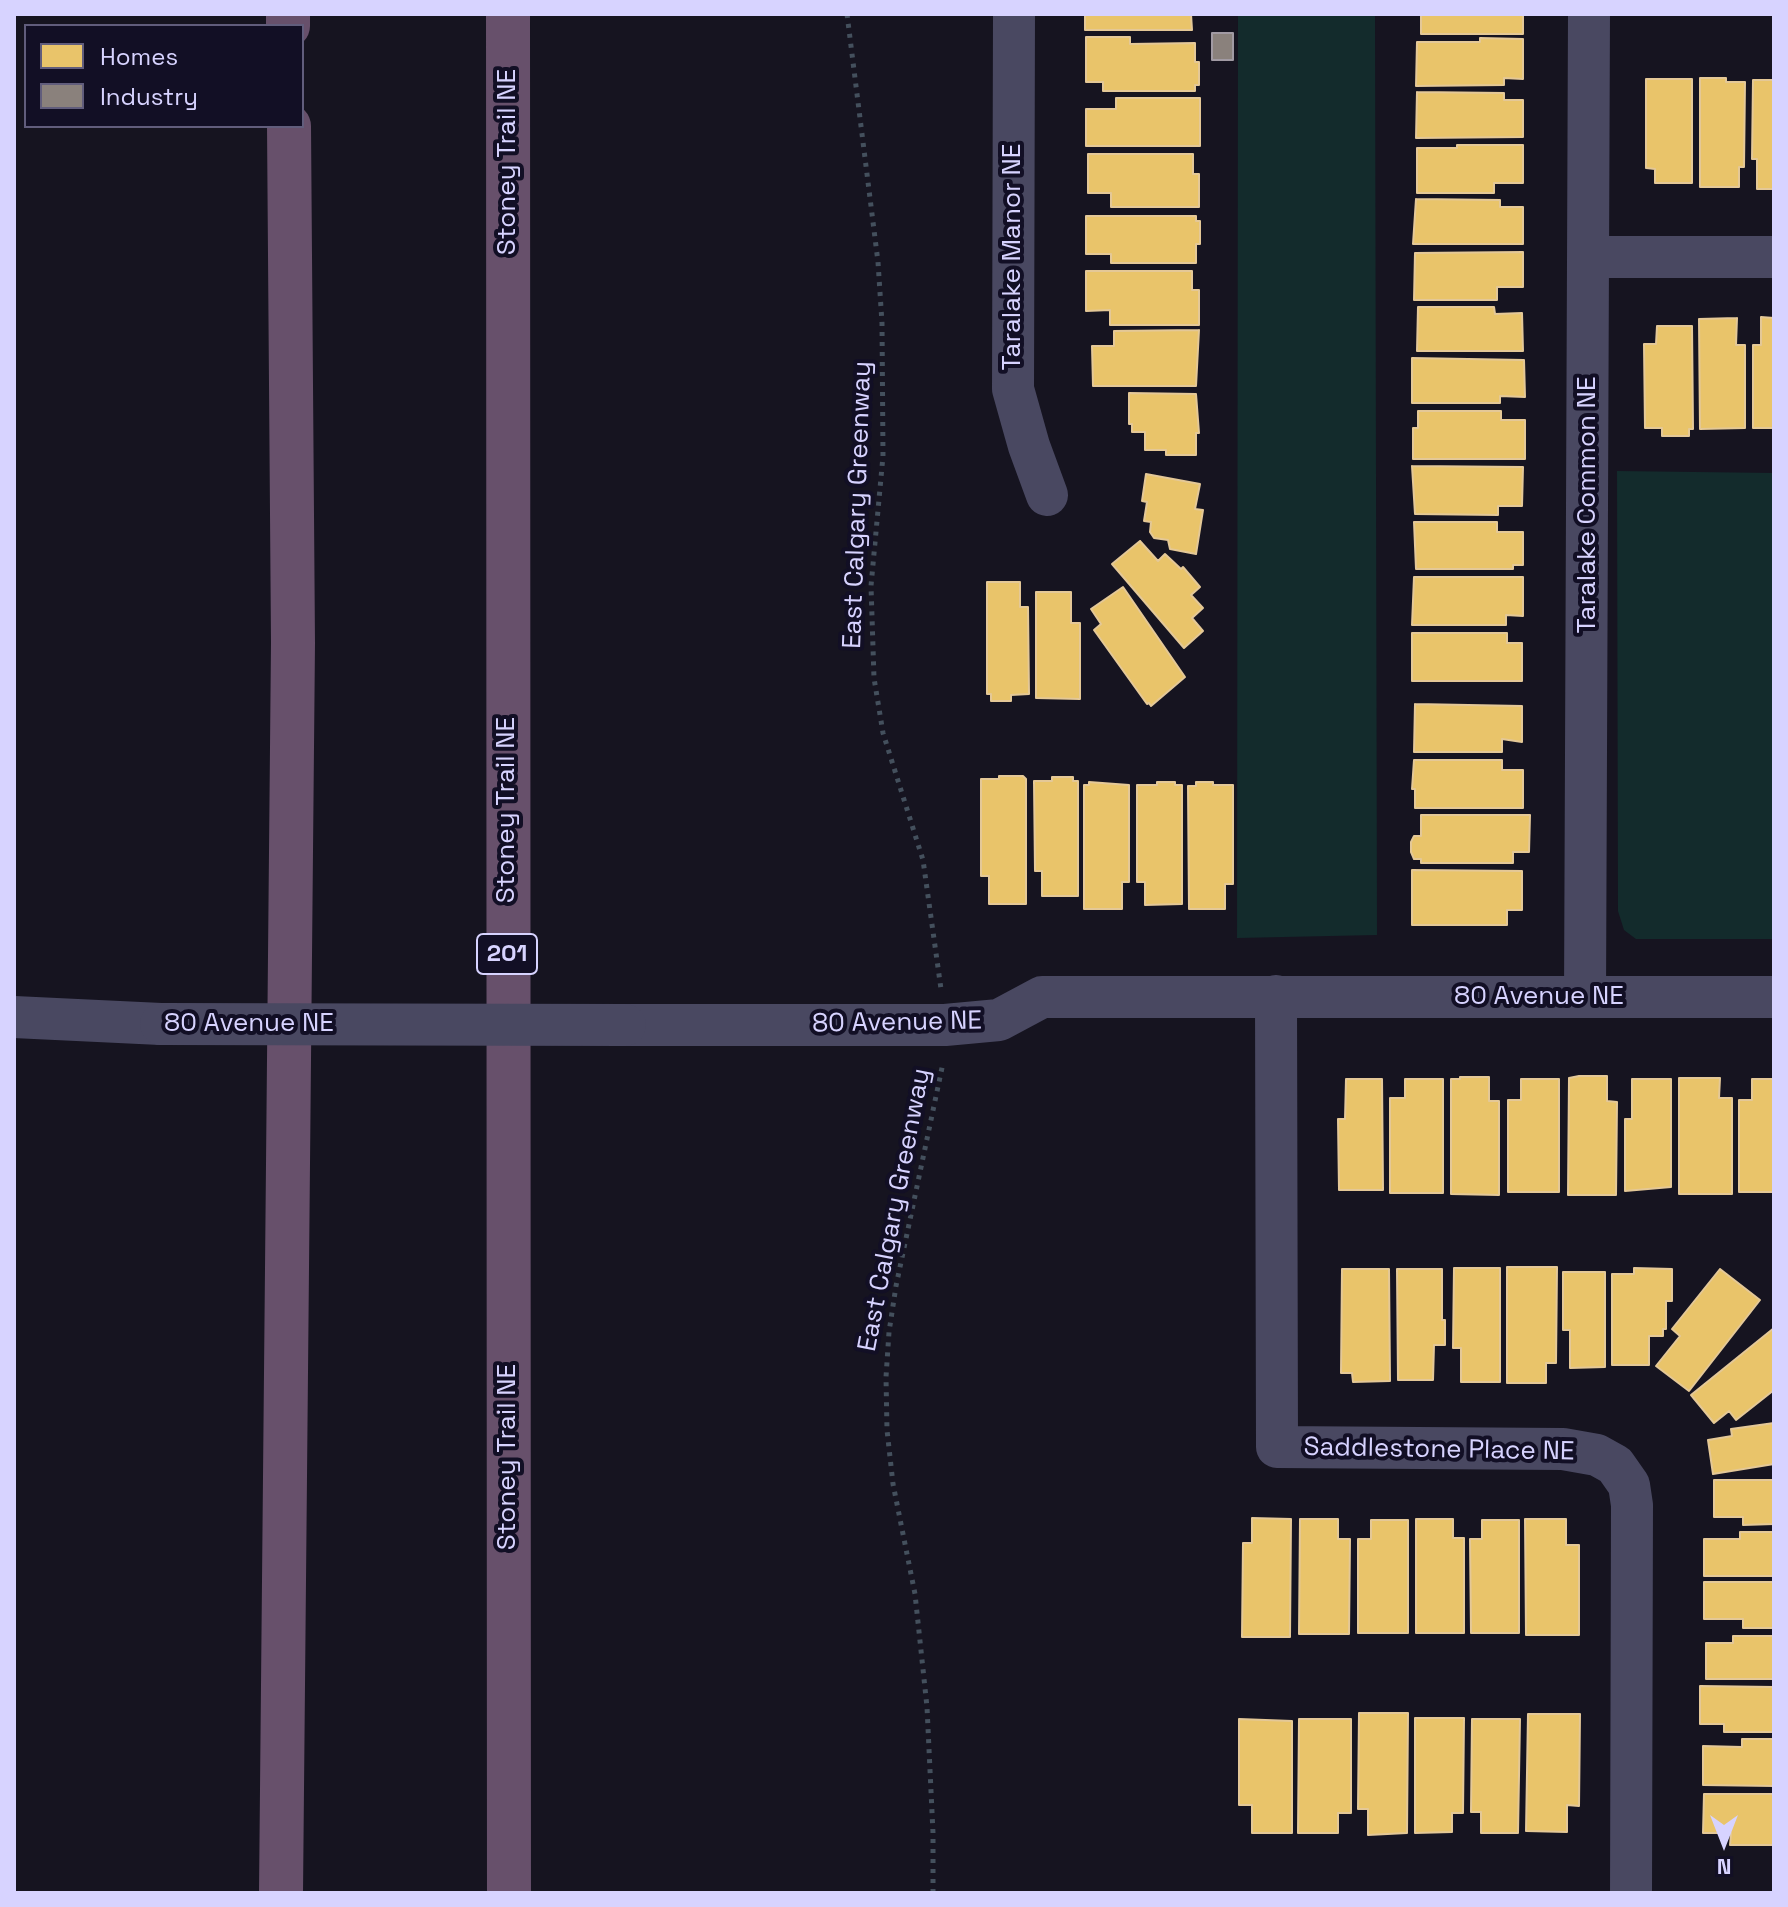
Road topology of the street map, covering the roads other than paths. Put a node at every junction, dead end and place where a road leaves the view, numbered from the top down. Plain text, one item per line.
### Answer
1 (508, 14) edge
2 (1014, 14) edge
3 (1589, 14) edge
4 (289, 128) edge
5 (1590, 257) junction
6 (1774, 257) edge
7 (1047, 495) dead end
8 (1276, 996) junction
9 (1585, 997) junction
10 (1774, 997) edge
11 (14, 1017) edge
12 (281, 1893) edge
13 (509, 1893) edge
14 (1631, 1893) edge

1 - 13 highway, Stoney Trail NE / 201
2 - 7 street, Taralake Manor NE
3 - 5 street, Taralake Common NE
4 - 12 highway
5 - 6 street
5 - 9 street, Taralake Common NE
8 - 9 street, 80 Avenue NE
8 - 11 street, 80 Avenue NE, bridge
8 - 14 street, Saddlestone Place NE
9 - 10 street, 80 Avenue NE

